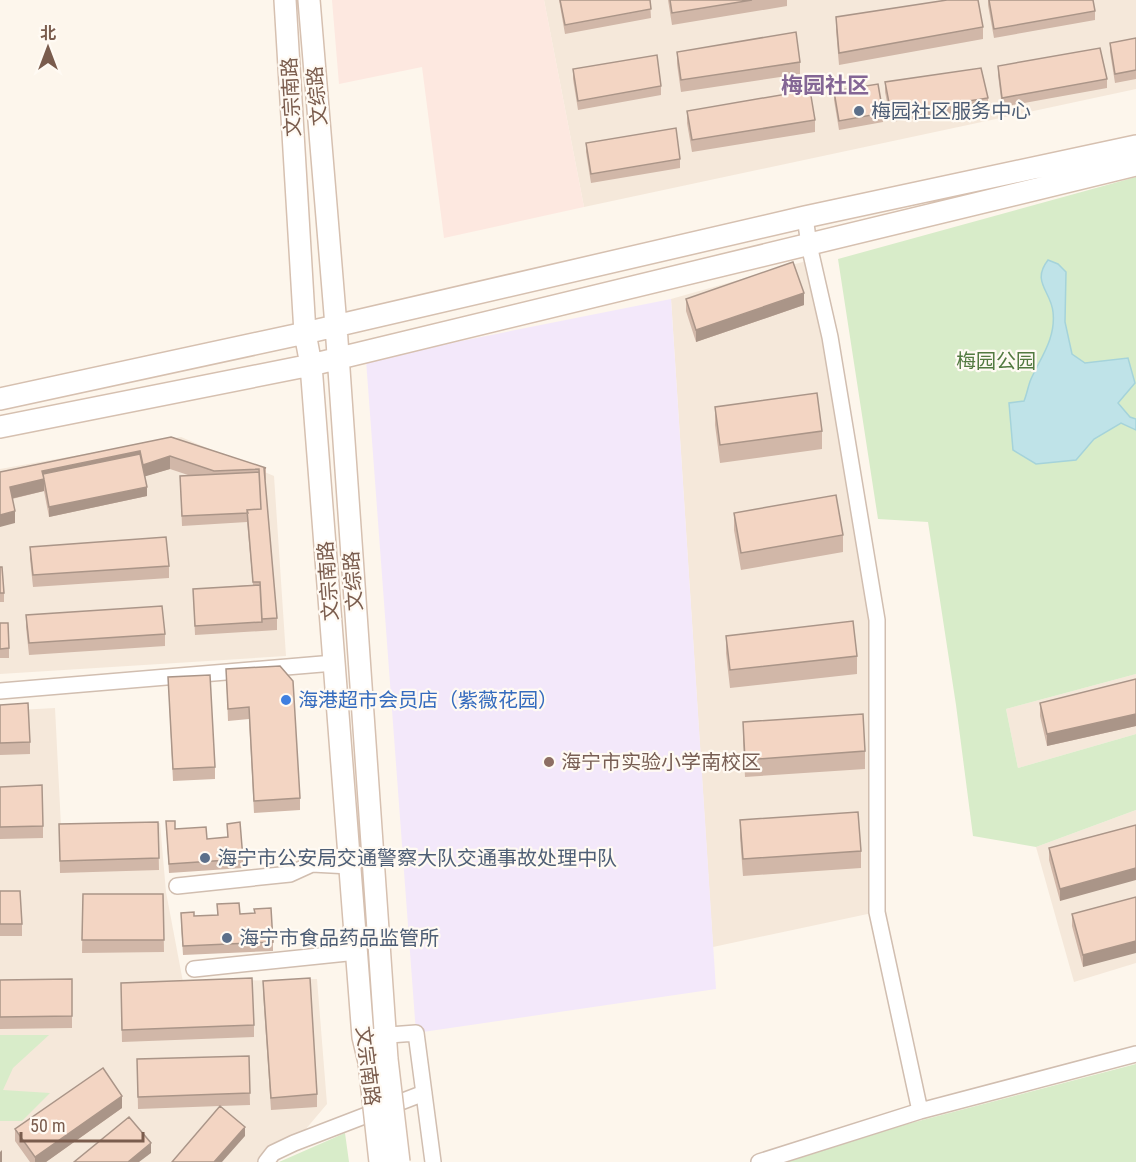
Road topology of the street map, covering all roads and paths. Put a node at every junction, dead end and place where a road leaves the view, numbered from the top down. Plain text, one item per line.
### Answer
1 (285, 0) edge
2 (309, 0) edge
3 (1136, 146) edge
4 (1136, 165) edge
5 (805, 217) junction
6 (809, 245) junction
7 (336, 326) junction
8 (305, 333) junction
9 (338, 359) junction
10 (311, 365) junction
11 (0, 399) edge
12 (0, 427) edge
13 (334, 663) junction
14 (0, 691) edge
15 (350, 866) junction
16 (177, 886) dead end
17 (357, 952) junction
18 (194, 969) dead end
19 (385, 1035) junction
20 (363, 1037) junction
21 (1136, 1054) edge
22 (378, 1060) junction
23 (424, 1093) junction
24 (920, 1111) junction
25 (266, 1162) edge
26 (380, 1162) edge
27 (399, 1162) edge
28 (433, 1162) edge
29 (759, 1162) edge

1 - 8 main road, 文宗南路
2 - 7 main road, 文综路
3 - 5 main road
4 - 6 main road
5 - 6 street
5 - 7 main road
6 - 9 main road
6 - 24 street
7 - 8 main road
7 - 9 main road, 文综路
8 - 10 main road, 文宗南路
8 - 11 main road
9 - 10 main road
9 - 19 main road, 文综路
10 - 12 main road
10 - 13 main road, 文宗南路
13 - 14 street
13 - 15 main road, 文宗南路
15 - 16 street
15 - 17 main road, 文宗南路
17 - 18 street
17 - 20 main road, 文宗南路
19 - 20 street
19 - 22 main road, 文综路
19 - 23 street
20 - 22 main road, 文宗南路
21 - 24 street
22 - 26 main road, 文宗南路, bridge
22 - 27 main road, 文综路, bridge
23 - 25 street
23 - 28 street
24 - 29 street

